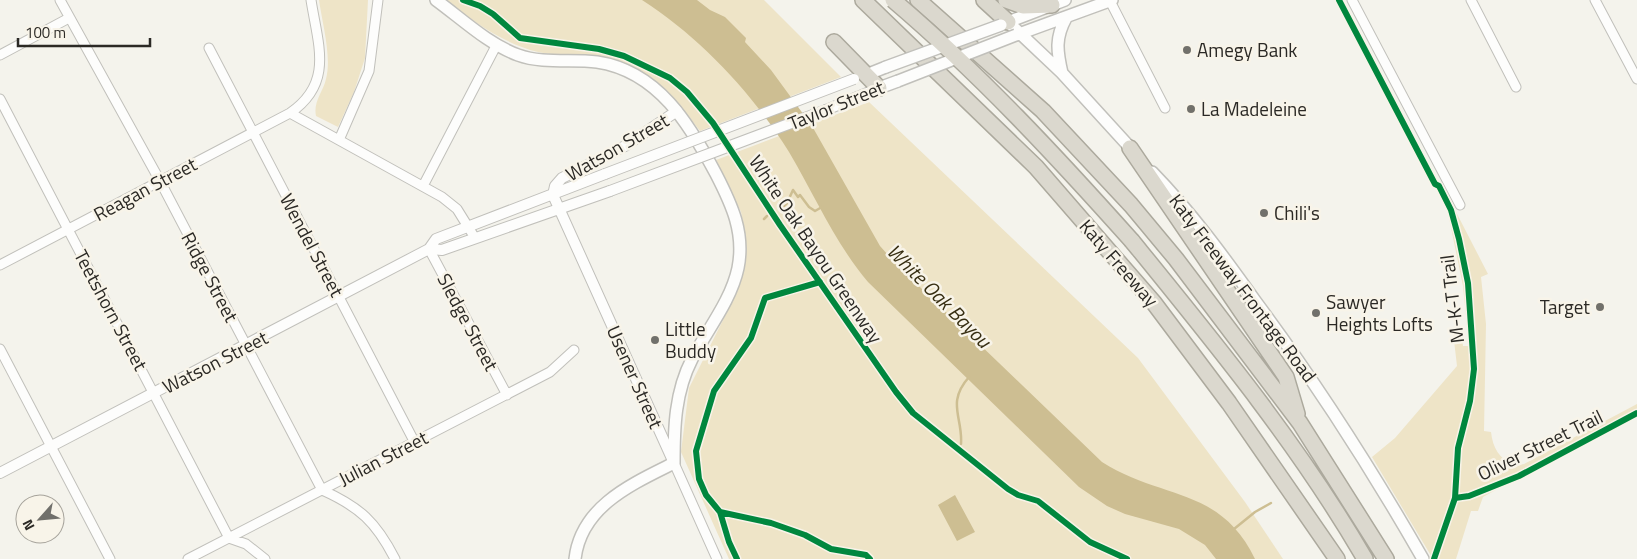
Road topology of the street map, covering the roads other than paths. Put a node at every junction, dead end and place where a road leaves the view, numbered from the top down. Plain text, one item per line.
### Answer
1 (60, 0) edge
2 (311, 0) edge
3 (378, 0) edge
4 (436, 0) edge
5 (863, 0) edge
6 (893, 0) edge
7 (918, 0) edge
8 (984, 0) edge
9 (1006, 0) edge
10 (1111, 0) edge
11 (1352, 0) edge
12 (1471, 0) edge
13 (1595, 0) edge
14 (1059, 3) edge
15 (70, 18) junction
16 (1066, 18) junction
17 (1004, 23) junction
18 (1018, 35) junction
19 (834, 42) dead end
20 (496, 44) junction
21 (209, 48) dead end
22 (0, 55) edge
23 (1062, 73) junction
24 (860, 77) junction
25 (1637, 79) edge
26 (1516, 87) dead end
27 (872, 90) junction
28 (0, 99) edge
29 (1165, 108) dead end
30 (677, 111) junction
31 (290, 113) junction
32 (253, 132) junction
33 (339, 140) junction
34 (1130, 148) junction
35 (160, 181) junction
36 (423, 186) junction
37 (553, 195) junction
38 (1460, 205) dead end
39 (559, 208) junction
40 (469, 226) junction
41 (68, 229) junction
42 (474, 238) junction
43 (429, 249) junction
44 (0, 264) edge
45 (339, 297) junction
46 (246, 346) junction
47 (0, 349) edge
48 (574, 350) dead end
49 (154, 393) junction
50 (507, 395) junction
51 (674, 420) junction
52 (1301, 424) junction
53 (656, 426) junction
54 (1283, 438) junction
55 (414, 441) junction
56 (51, 447) junction
57 (674, 462) junction
58 (0, 473) edge
59 (322, 490) junction
60 (230, 538) junction
61 (110, 559) edge
62 (188, 559) edge
63 (265, 559) edge
64 (395, 559) edge
65 (575, 559) edge
66 (717, 559) edge
67 (1337, 559) edge
68 (1356, 559) edge
69 (1365, 559) edge
70 (1386, 559) edge
71 (1423, 559) edge

1 - 15 street, Ridge Street
2 - 31 street, Reagan Street
3 - 33 street
4 - 20 main road
5 - 67 highway, Katy Freeway
6 - 54 highway, bridge
7 - 52 highway
8 - 17 highway
9 - 14 highway
10 - 16 main road, Taylor Street
10 - 29 street
11 - 38 street
12 - 26 street
13 - 25 street
14 - 17 main road, Taylor Street
15 - 22 street
15 - 35 street, Ridge Street
16 - 18 main road, Taylor Street
16 - 23 main road
17 - 18 main road, Katy Freeway Frontage Road
17 - 24 main road, Taylor Street, bridge
18 - 23 main road, Katy Freeway Frontage Road
18 - 27 main road, Taylor Street, bridge
19 - 24 highway
20 - 30 main road
20 - 36 street
21 - 32 street, Wendel Street
23 - 34 main road, Katy Freeway Frontage Road
24 - 27 highway
24 - 37 street, Taylor Street, bridge
27 - 39 street, Taylor Street, bridge
28 - 41 street, Teetshorn Street
30 - 37 street, Watson Street
30 - 51 main road
31 - 32 street, Reagan Street
31 - 33 street
32 - 35 street, Reagan Street
32 - 45 street, Wendel Street
33 - 36 street
34 - 52 highway
34 - 71 main road, Katy Freeway Frontage Road
35 - 41 street, Reagan Street
35 - 46 street, Ridge Street
36 - 40 street
37 - 39 street, Usener Street
37 - 40 street, Watson Street
39 - 42 street, Watson Street
39 - 53 street, Usener Street
40 - 42 street
40 - 43 street, Watson Street
41 - 44 street, Reagan Street
41 - 49 street, Teetshorn Street
42 - 43 street, Watson Street
43 - 45 street, Watson Street
43 - 50 street, Sledge Street
45 - 46 street, Watson Street
45 - 55 street, Wendel Street
46 - 49 street, Watson Street
46 - 59 street, Ridge Street
47 - 56 street
48 - 50 street, Julian Street
49 - 56 street, Watson Street
49 - 60 street, Teetshorn Street
50 - 55 street, Julian Street
51 - 53 street
51 - 57 main road
52 - 70 highway
53 - 57 street, Usener Street
54 - 68 highway
54 - 69 highway
55 - 59 street, Julian Street
56 - 58 street, Watson Street
56 - 61 street
57 - 65 main road
57 - 66 street, Usener Street
59 - 60 street, Julian Street
59 - 64 street
60 - 62 street, Julian Street
60 - 63 street

